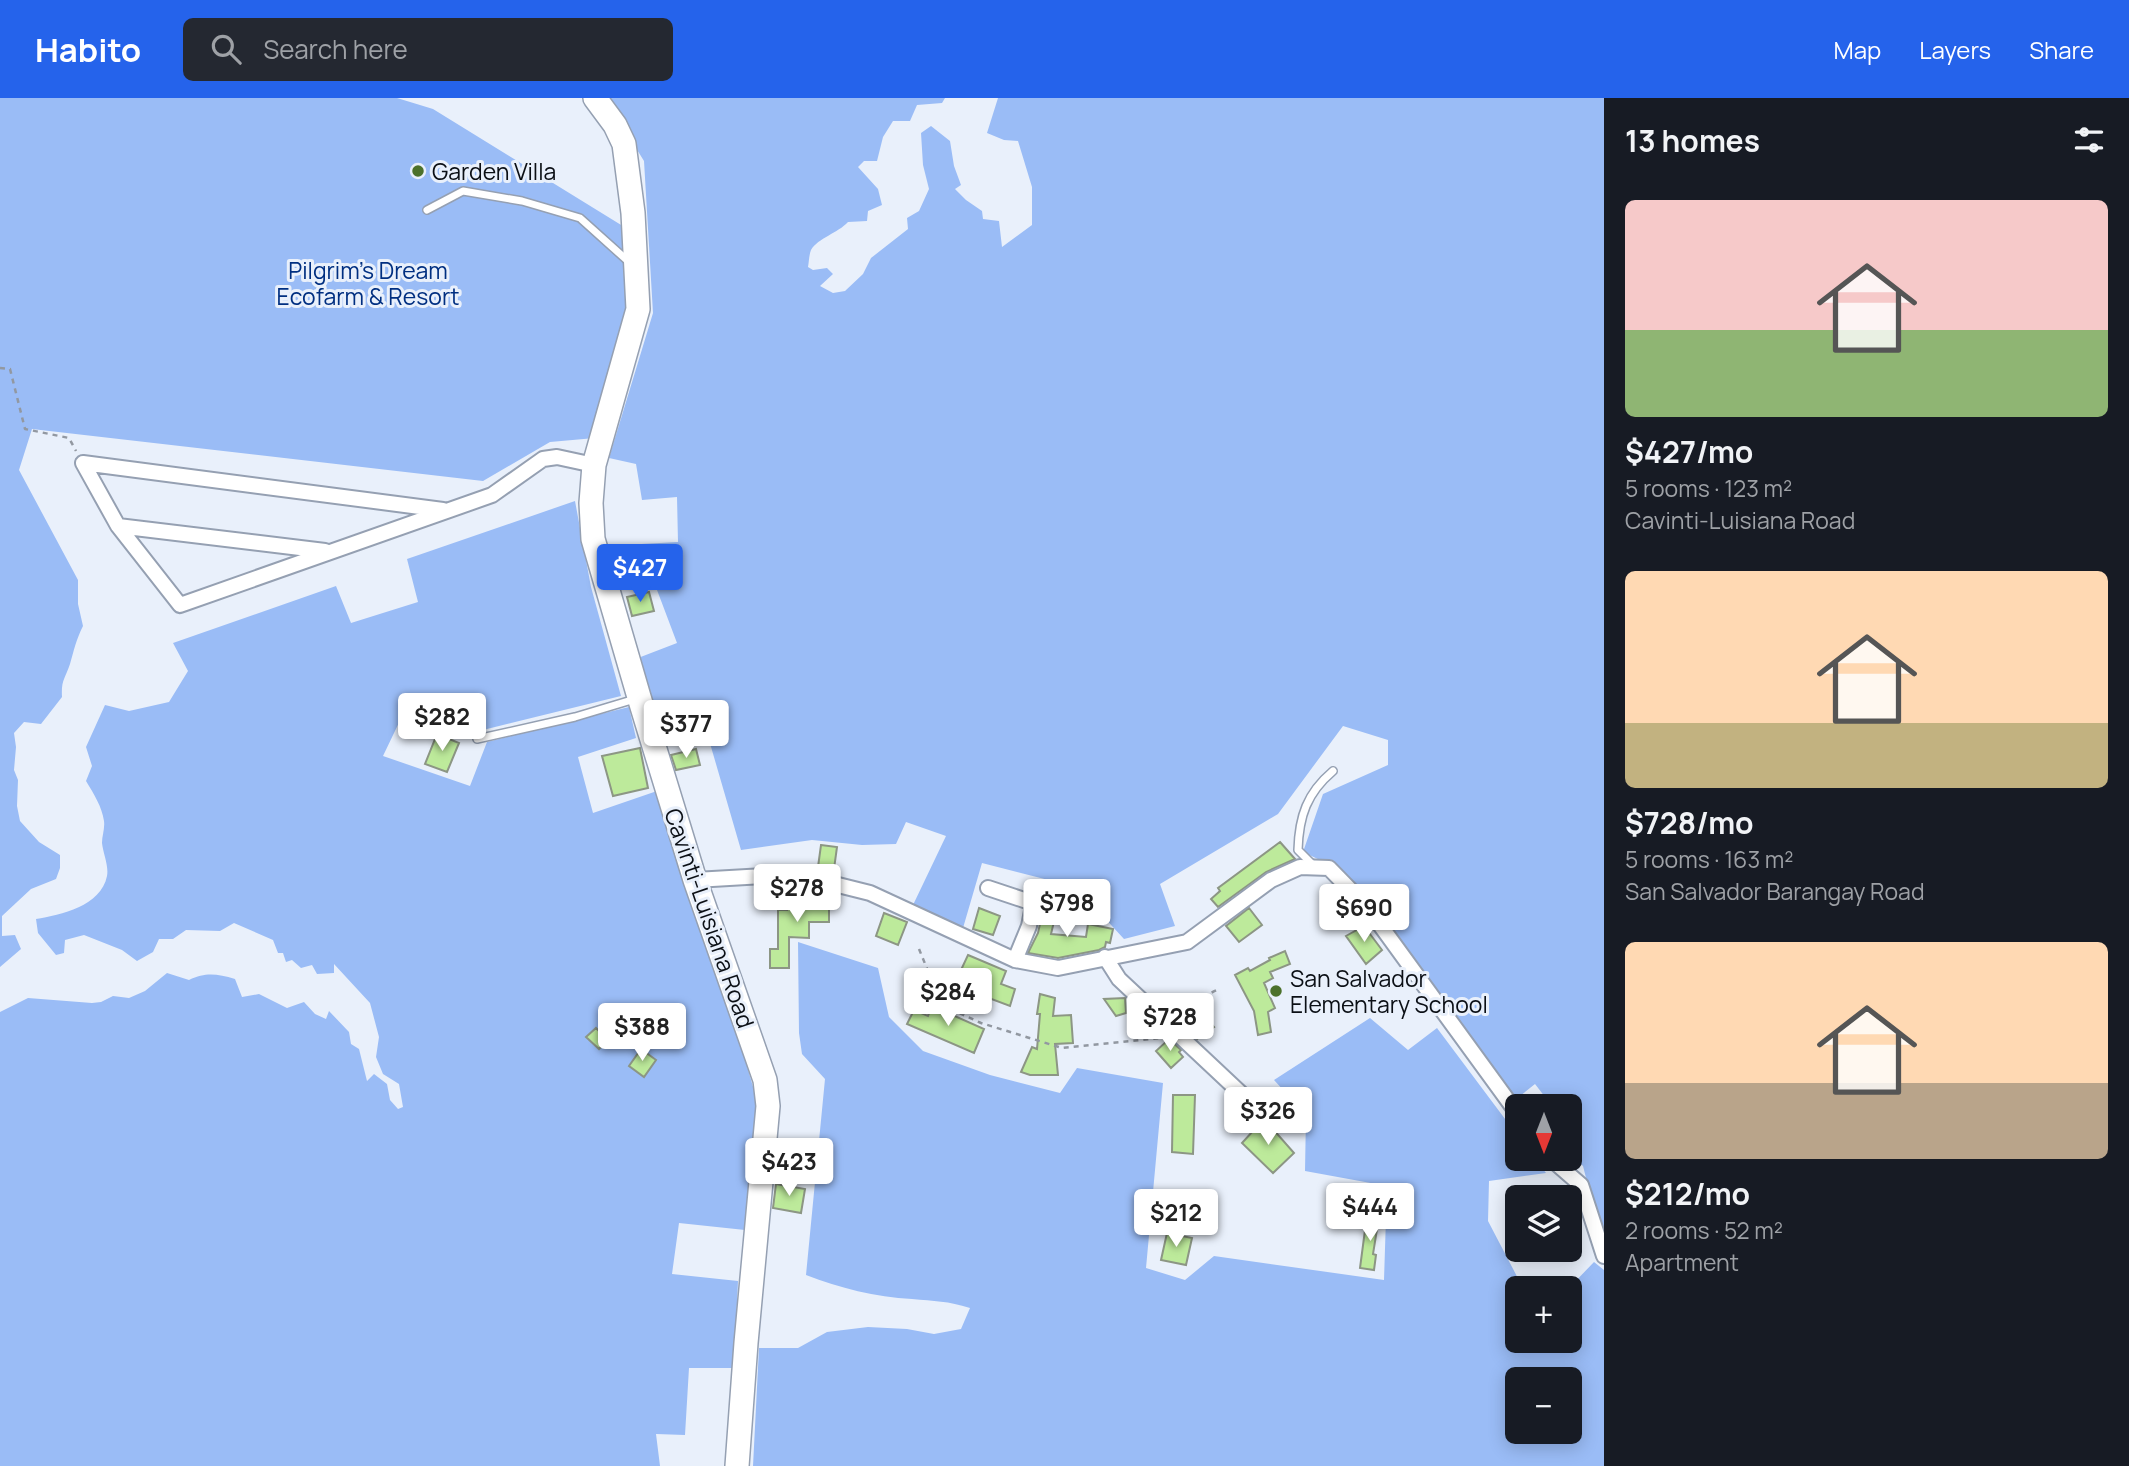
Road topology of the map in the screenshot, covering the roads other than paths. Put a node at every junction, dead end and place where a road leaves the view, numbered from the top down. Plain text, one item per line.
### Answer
1 (595, 98) edge
2 (427, 210) dead end
3 (637, 269) junction
4 (594, 465) junction
5 (448, 511) junction
6 (118, 526) junction
7 (329, 552) junction
8 (639, 697) junction
9 (477, 739) dead end
10 (1332, 771) dead end
11 (1316, 867) junction
12 (695, 880) junction
13 (988, 888) dead end
14 (1105, 957) junction
15 (1015, 960) junction
16 (1505, 1097) edge
17 (1248, 1100) dead end
18 (1565, 1171) edge
19 (1604, 1256) edge
20 (737, 1466) edge

1 - 3 main road, Cavinti-Luisiana Road
2 - 3 lane
3 - 4 main road, Cavinti-Luisiana Road
4 - 5 street
4 - 8 main road, Cavinti-Luisiana Road
5 - 6 street
5 - 7 street
6 - 7 street
6 - 7 street
8 - 9 lane
8 - 12 main road, Cavinti-Luisiana Road
10 - 11 lane
11 - 14 street
11 - 16 street
12 - 15 street
12 - 20 main road, Cavinti-Luisiana Road
13 - 15 street
14 - 15 street
14 - 17 street
18 - 19 street

